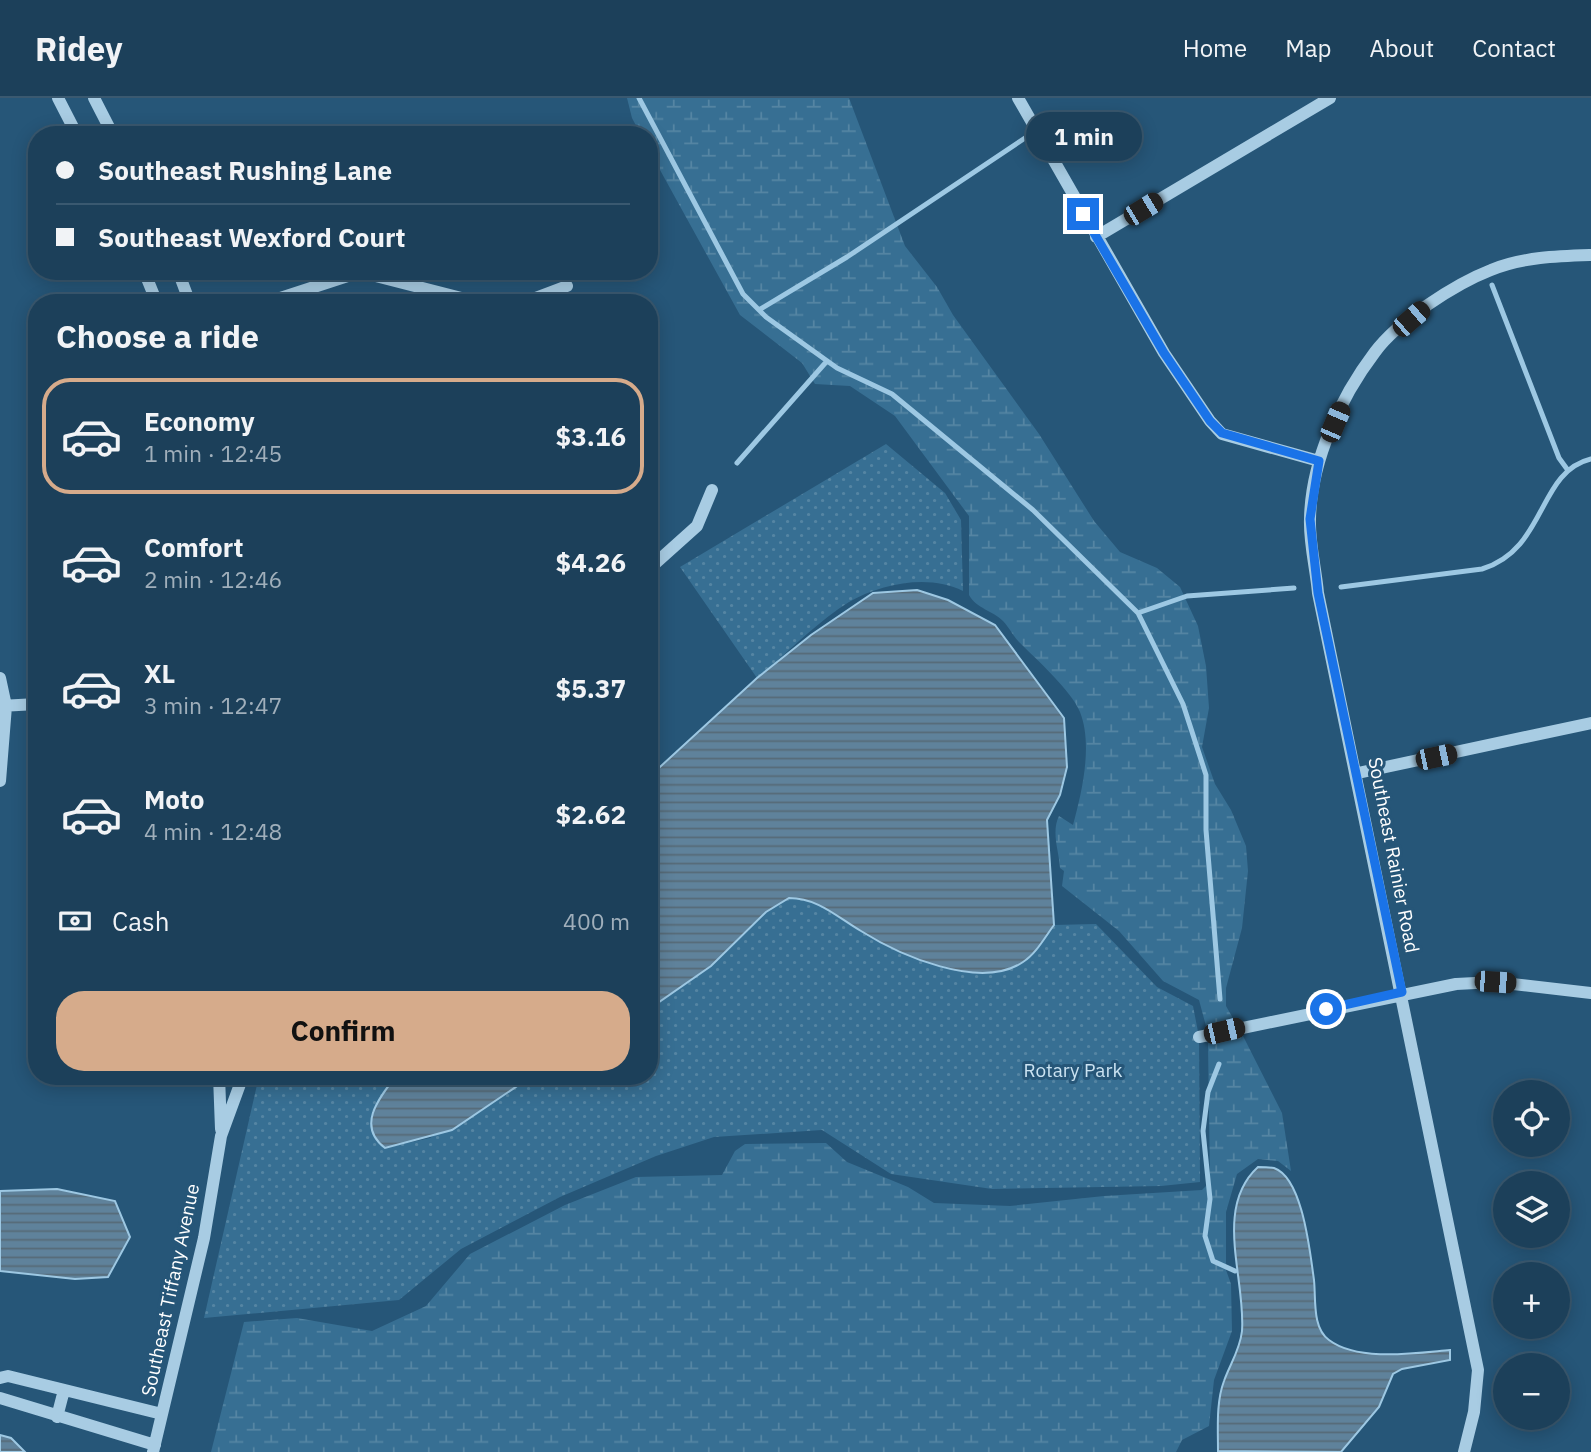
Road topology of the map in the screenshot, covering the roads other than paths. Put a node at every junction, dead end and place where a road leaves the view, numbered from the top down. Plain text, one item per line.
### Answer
1 (58, 98) edge
2 (94, 98) edge
3 (1018, 98) edge
4 (1330, 98) edge
5 (72, 126) edge
6 (108, 126) edge
7 (1096, 237) junction
8 (1591, 255) edge
9 (335, 280) edge
10 (387, 280) edge
11 (567, 286) dead end
12 (293, 294) edge
13 (435, 294) edge
14 (546, 294) edge
15 (1319, 461) junction
16 (712, 490) dead end
17 (658, 561) edge
18 (0, 678) edge
19 (28, 705) edge
20 (3, 706) edge
21 (1591, 723) edge
22 (1358, 773) junction
23 (0, 781) edge
24 (1402, 992) junction
25 (1591, 993) edge
26 (1199, 1037) dead end
27 (219, 1085) edge
28 (240, 1085) edge
29 (221, 1136) junction
30 (0, 1378) edge
31 (64, 1390) junction
32 (0, 1398) edge
33 (162, 1414) junction
34 (57, 1417) junction
35 (154, 1448) edge
36 (1464, 1452) edge

1 - 5 street
2 - 6 street
3 - 7 street
4 - 7 street
7 - 15 street
8 - 15 street, Southeast Rainier Road
9 - 12 street
10 - 13 street
11 - 14 street
15 - 22 street, Southeast Rainier Road
16 - 17 street
18 - 20 street
19 - 20 street
20 - 23 street
21 - 22 street
22 - 24 street, Southeast Rainier Road
24 - 25 street
24 - 26 street
24 - 36 street, Southeast Rainier Road
27 - 29 street, Southeast Tiffany Avenue
28 - 29 street, Southeast Tiffany Avenue
29 - 33 street, Southeast Tiffany Avenue
30 - 31 street
31 - 33 street
31 - 34 street
32 - 34 street
33 - 35 street, Southeast Tiffany Avenue
34 - 35 street

